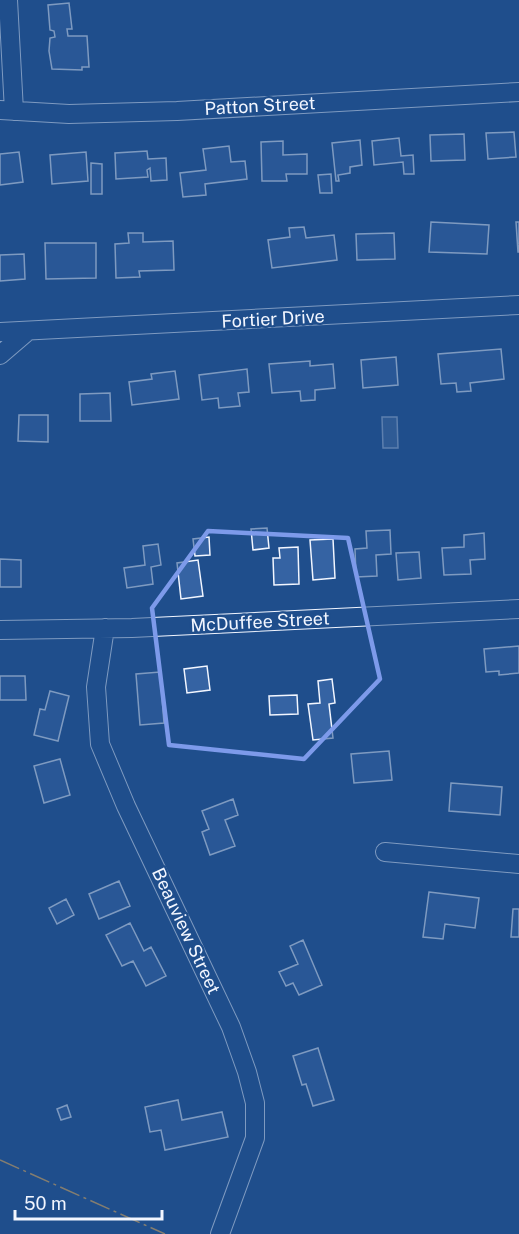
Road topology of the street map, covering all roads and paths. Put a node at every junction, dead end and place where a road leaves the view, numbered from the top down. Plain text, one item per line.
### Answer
1 (8, 0) edge
2 (519, 92) edge
3 (7, 110) edge
4 (519, 305) edge
5 (28, 331) junction
6 (0, 332) edge
7 (0, 355) edge
8 (519, 609) edge
9 (105, 628) junction
10 (0, 630) edge
11 (385, 852) dead end
12 (519, 864) edge
13 (220, 1234) edge

1 - 3 street
2 - 3 street, Patton Street
4 - 5 street, Fortier Drive
5 - 6 street, Fortier Drive
5 - 7 street
8 - 9 street, McDuffee Street
9 - 10 street, McDuffee Street
9 - 13 street, Beauview Street
11 - 12 street

